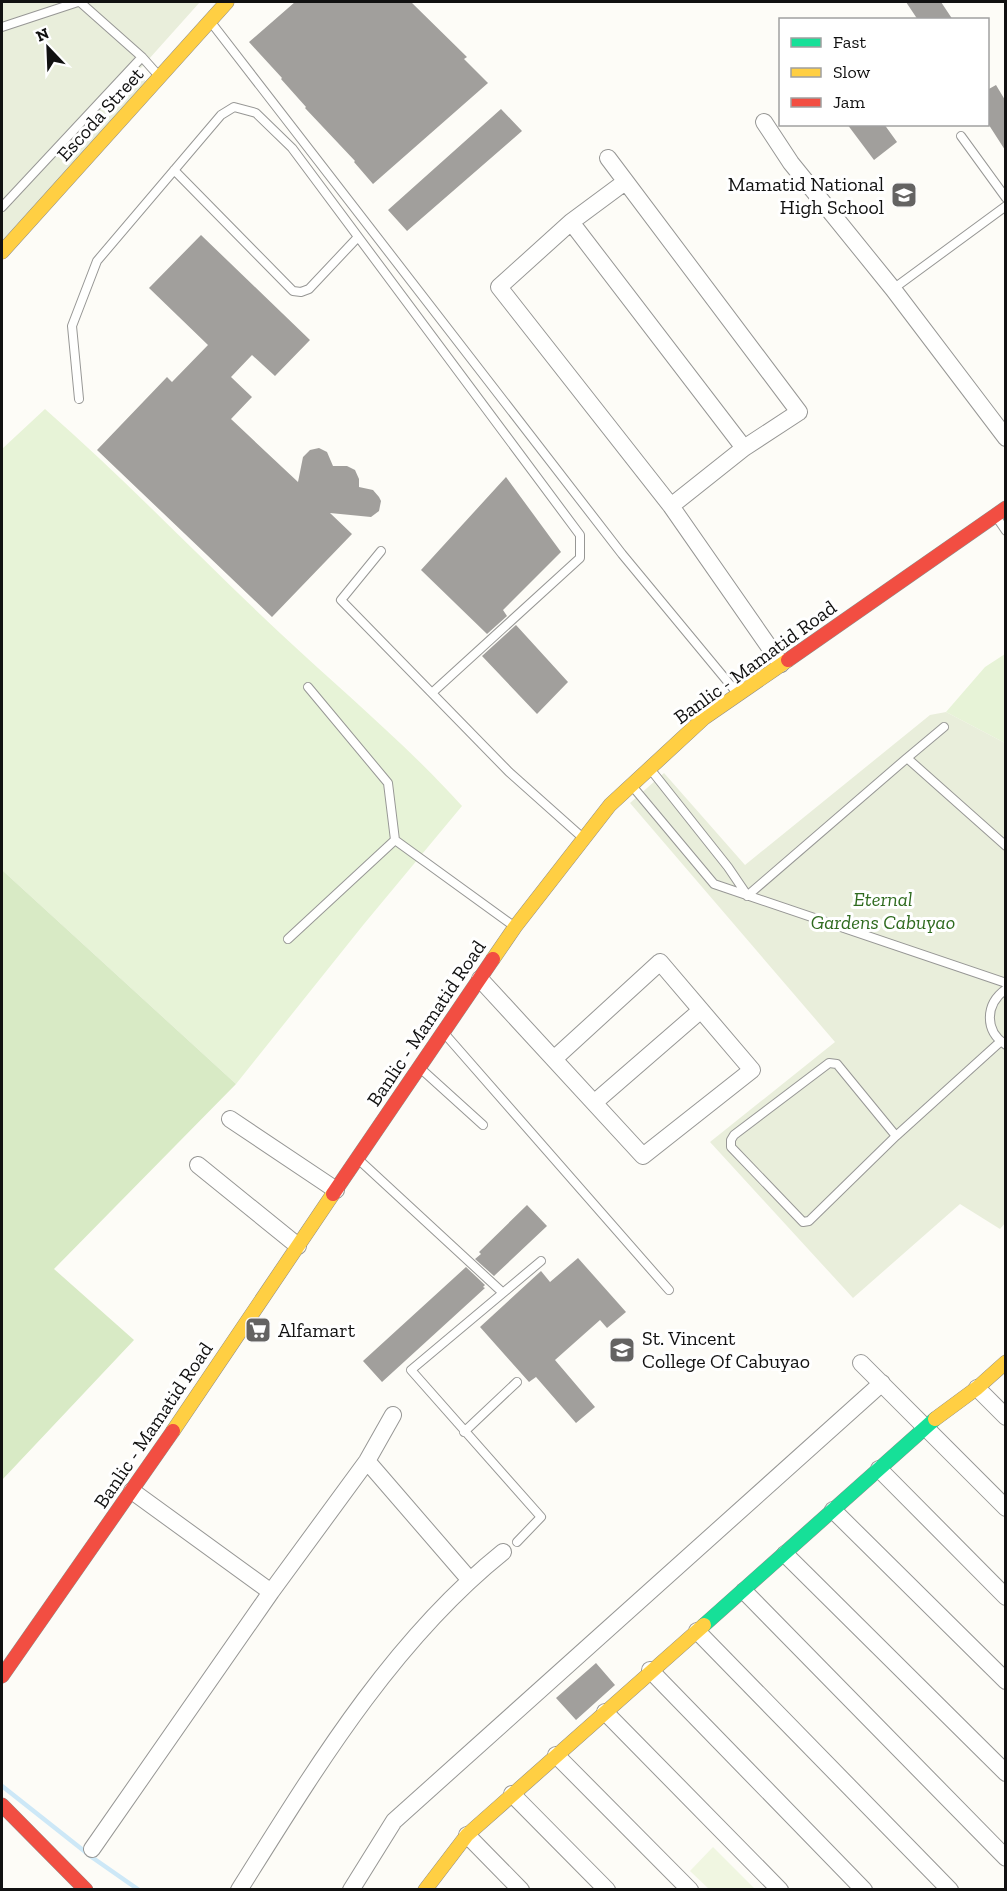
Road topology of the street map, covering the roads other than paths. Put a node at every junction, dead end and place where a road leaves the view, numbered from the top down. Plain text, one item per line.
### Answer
1 (79, 2) edge
2 (227, 2) edge
3 (210, 21) junction
4 (2, 27) edge
5 (142, 57) junction
6 (160, 77) junction
7 (764, 122) dead end
8 (961, 136) dead end
9 (608, 158) dead end
10 (174, 170) junction
11 (625, 182) junction
12 (1005, 198) edge
13 (1005, 206) edge
14 (2, 207) edge
15 (571, 222) junction
16 (358, 237) junction
17 (2, 252) edge
18 (893, 289) junction
19 (79, 399) dead end
20 (1005, 438) edge
21 (744, 448) junction
22 (671, 506) junction
23 (1000, 512) edge
24 (1005, 531) edge
25 (381, 552) dead end
26 (781, 664) junction
27 (308, 687) dead end
28 (433, 692) junction
29 (737, 694) junction
30 (944, 727) dead end
31 (907, 758) junction
32 (650, 769) junction
33 (632, 786) junction
34 (584, 839) junction
35 (394, 840) junction
36 (1005, 846) edge
37 (747, 896) junction
38 (515, 927) junction
39 (288, 939) dead end
40 (480, 979) junction
41 (1005, 983) edge
42 (1005, 989) edge
43 (700, 1011) junction
44 (444, 1032) junction
45 (1003, 1043) edge
46 (555, 1058) junction
47 (419, 1068) junction
48 (595, 1102) junction
49 (230, 1119) dead end
50 (483, 1125) dead end
51 (897, 1136) junction
52 (357, 1159) junction
53 (198, 1165) dead end
54 (336, 1190) junction
55 (298, 1246) junction
56 (541, 1261) dead end
57 (669, 1290) dead end
58 (502, 1292) junction
59 (1005, 1362) edge
60 (861, 1363) dead end
61 (517, 1382) dead end
62 (882, 1383) junction
63 (978, 1388) junction
64 (393, 1415) dead end
65 (1005, 1417) edge
66 (925, 1426) junction
67 (464, 1432) junction
68 (367, 1461) junction
69 (879, 1469) junction
70 (132, 1491) junction
71 (1005, 1508) edge
72 (834, 1510) junction
73 (510, 1547) joint
74 (785, 1554) junction
75 (470, 1579) junction
76 (744, 1591) junction
77 (271, 1592) junction
78 (1005, 1597) edge
79 (697, 1631) junction
80 (651, 1670) junction
81 (2, 1676) edge
82 (1005, 1681) edge
83 (605, 1712) junction
84 (556, 1755) junction
85 (1005, 1773) edge
86 (512, 1794) junction
87 (2, 1805) edge
88 (467, 1835) junction
89 (93, 1849) dead end
90 (1005, 1858) edge
91 (428, 1888) edge
92 (86, 1890) edge
93 (239, 1890) edge
94 (351, 1890) edge
95 (521, 1890) edge
96 (607, 1890) edge
97 (690, 1890) edge
98 (780, 1890) edge
99 (864, 1890) edge
100 (950, 1890) edge

1 - 4 lane
1 - 5 lane
2 - 3 main road, Escoda Street
3 - 6 main road, Escoda Street
3 - 29 lane
5 - 6 lane
5 - 14 lane
6 - 17 main road, Escoda Street
7 - 18 street
8 - 12 lane
9 - 11 street
10 - 16 lane
10 - 16 lane
10 - 19 lane
11 - 15 street
11 - 21 street
13 - 18 lane
15 - 21 street
15 - 22 street
16 - 28 lane
18 - 20 street
21 - 22 street
22 - 26 street
23 - 24 lane
23 - 26 main road, Banlic - Mamatid Road
25 - 28 lane
26 - 29 main road, Banlic - Mamatid Road
27 - 35 lane
28 - 34 lane
29 - 32 main road, Banlic - Mamatid Road
30 - 31 lane
31 - 36 lane
31 - 37 lane
32 - 33 main road, Banlic - Mamatid Road
32 - 37 lane
33 - 34 main road, Banlic - Mamatid Road
33 - 37 lane
34 - 38 main road, Banlic - Mamatid Road
35 - 38 lane
35 - 39 lane
37 - 41 lane
38 - 40 main road, Banlic - Mamatid Road
40 - 44 main road, Banlic - Mamatid Road
40 - 46 street
42 - 45 lane
43 - 46 street
43 - 48 street
43 - 48 street
44 - 47 main road, Banlic - Mamatid Road
44 - 57 lane
45 - 51 lane
46 - 48 street
47 - 50 lane
47 - 52 main road, Banlic - Mamatid Road
49 - 54 street
51 - 51 lane
52 - 54 main road, Banlic - Mamatid Road
52 - 58 lane
53 - 55 street
54 - 55 main road, Banlic - Mamatid Road
55 - 70 main road, Banlic - Mamatid Road
56 - 58 lane
58 - 67 lane
59 - 63 main road
60 - 62 street
61 - 67 lane
62 - 66 street
62 - 94 street
63 - 65 street
63 - 66 main road
64 - 68 street
66 - 69 main road
66 - 71 street
67 - 73 lane
68 - 75 street
68 - 77 street
69 - 72 main road
69 - 78 street
70 - 77 street
70 - 81 main road, Banlic - Mamatid Road
72 - 74 main road
72 - 82 street
73 - 75 street
74 - 76 main road
74 - 85 street
75 - 93 street
76 - 79 main road
76 - 90 street
77 - 89 street
79 - 80 main road
79 - 100 street
80 - 83 main road
80 - 99 street
83 - 84 main road
83 - 98 street
84 - 86 main road
84 - 97 street
86 - 88 main road
86 - 96 street
87 - 92 main road
88 - 91 main road
88 - 95 street

